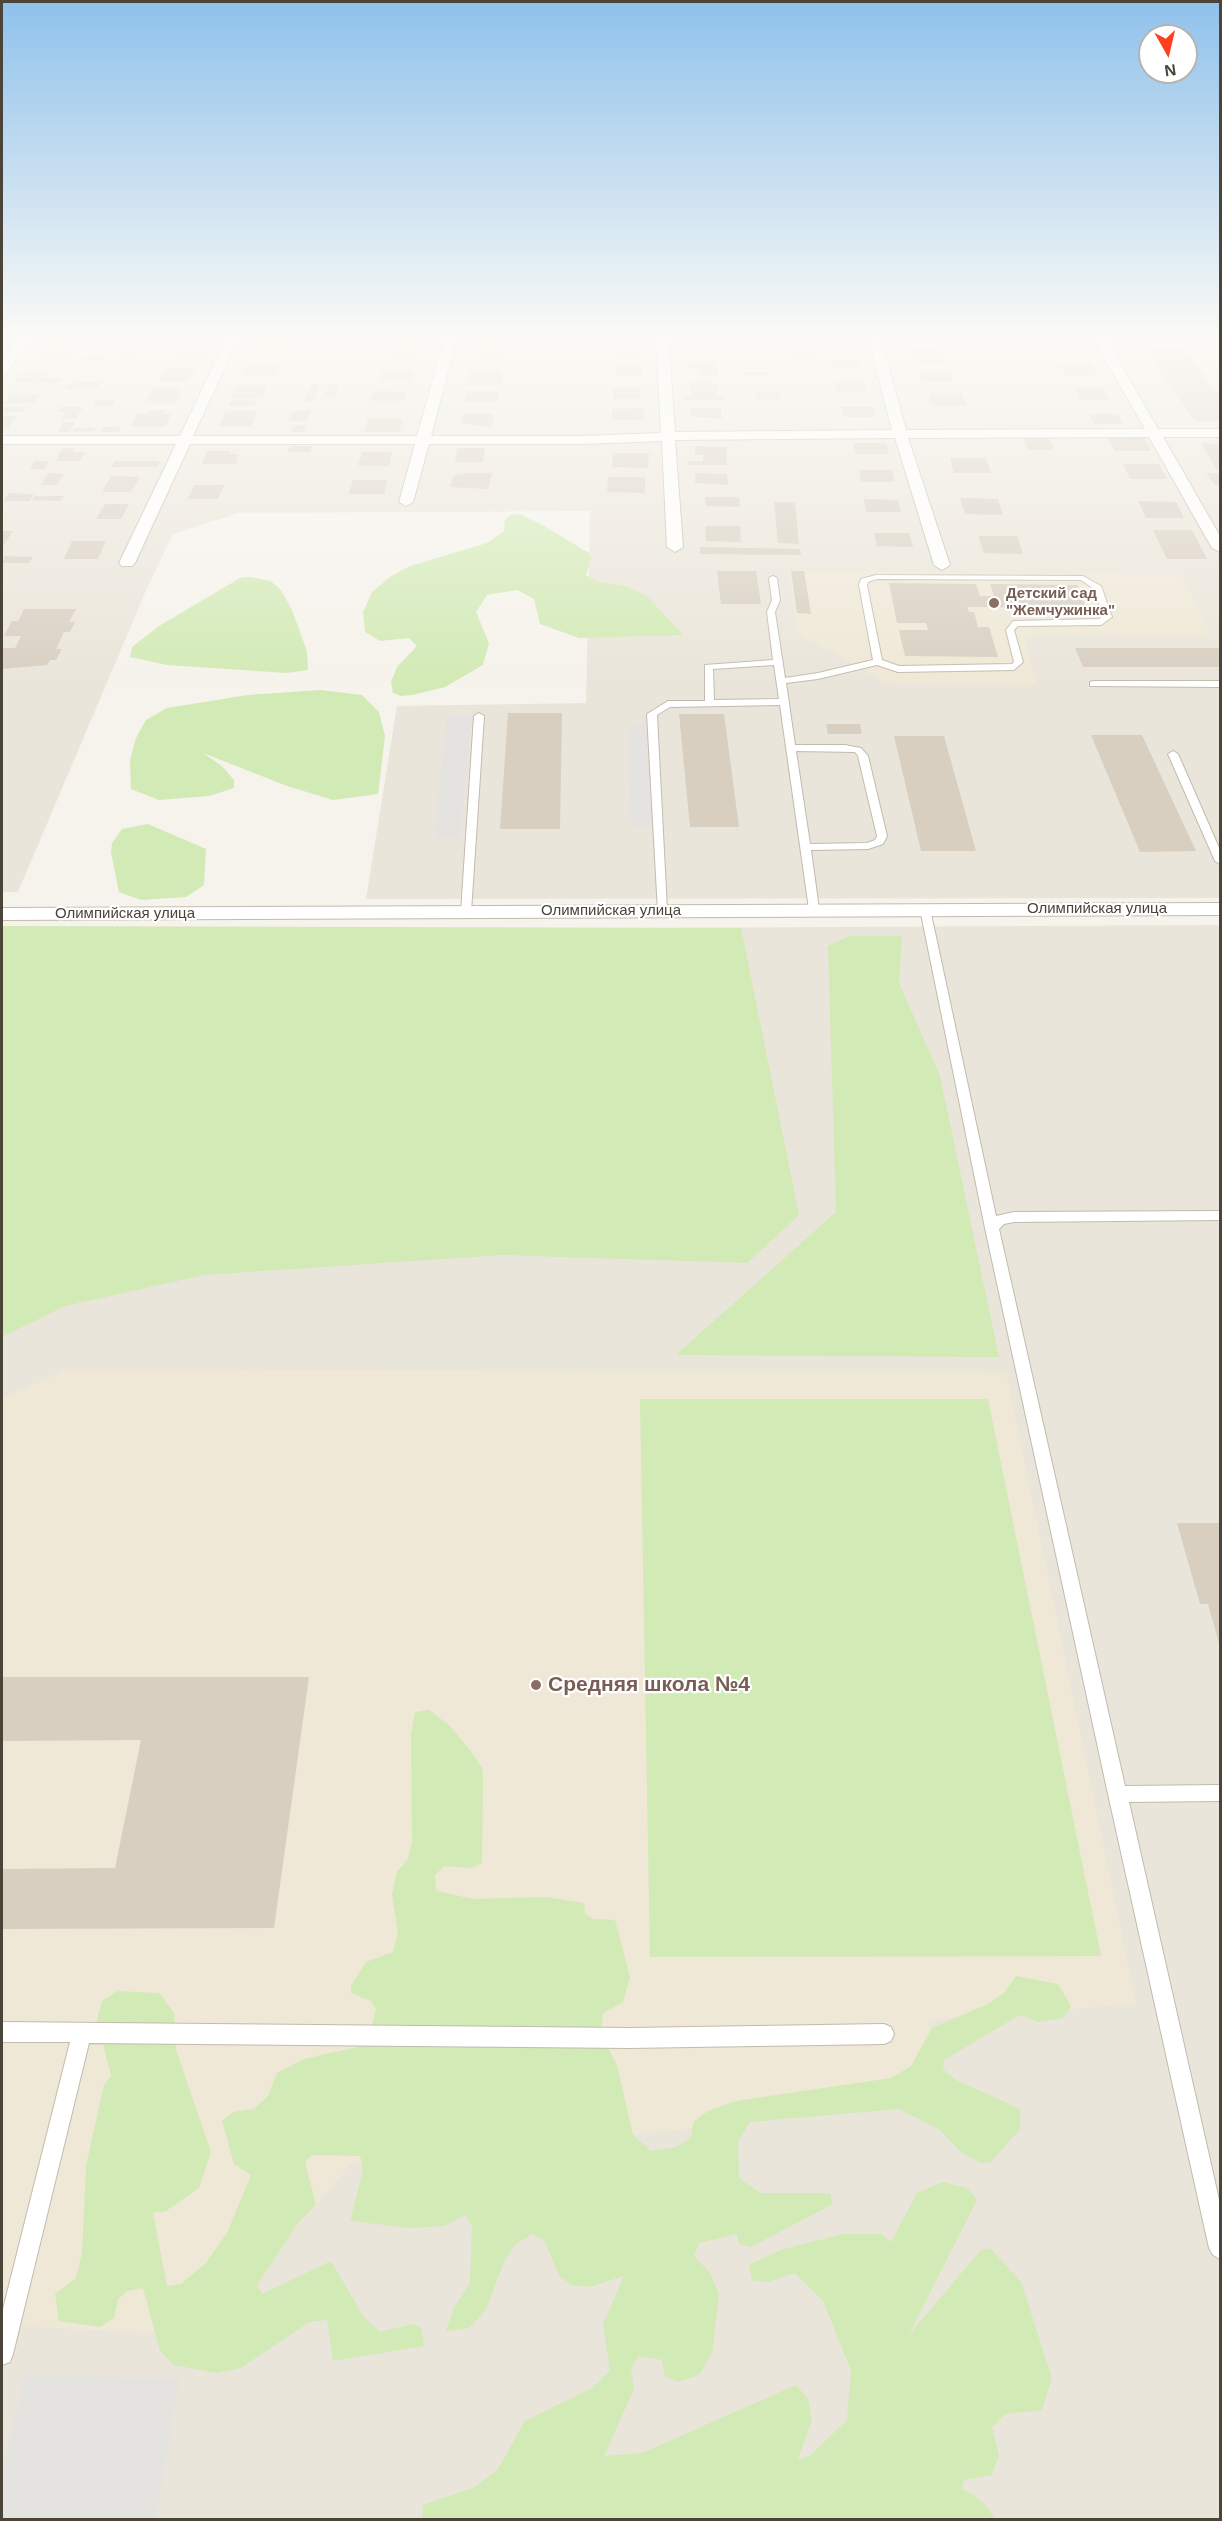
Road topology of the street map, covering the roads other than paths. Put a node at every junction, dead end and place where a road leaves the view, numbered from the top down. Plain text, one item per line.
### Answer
1 (181, 451) edge
2 (418, 451) edge
3 (669, 451) edge
4 (906, 451) edge
5 (1165, 451) edge
6 (406, 502) dead end
7 (675, 547) dead end
8 (1221, 548) edge
9 (127, 563) dead end
10 (942, 565) dead end
11 (773, 578) dead end
12 (778, 662) junction
13 (878, 662) junction
14 (781, 681) junction
15 (1093, 684) dead end
16 (1221, 684) edge
17 (710, 702) junction
18 (784, 702) junction
19 (479, 716) dead end
20 (792, 748) junction
21 (1173, 754) dead end
22 (806, 847) junction
23 (1221, 861) edge
24 (813, 909) junction
25 (925, 909) junction
26 (1221, 909) edge
27 (662, 910) junction
28 (466, 912) junction
29 (2, 914) edge
30 (1221, 1215) edge
31 (992, 1228) junction
32 (1221, 1793) edge
33 (1117, 1794) junction
34 (2, 2032) edge
35 (82, 2033) junction
36 (884, 2034) dead end
37 (1221, 2248) edge
38 (2, 2354) edge

1 - 9 street
2 - 6 street
3 - 7 street
4 - 10 street
5 - 8 street
11 - 12 lane
12 - 14 lane
12 - 17 lane
13 - 13 lane
13 - 14 lane
14 - 18 lane
15 - 16 lane
17 - 18 lane
17 - 27 lane
18 - 20 lane
19 - 28 lane
20 - 22 lane
20 - 22 lane
21 - 23 lane
22 - 24 lane
24 - 25 street, Олимпийская улица
24 - 27 street, Олимпийская улица
25 - 26 street, Олимпийская улица
25 - 31 lane
27 - 28 street, Олимпийская улица
28 - 29 street, Олимпийская улица
30 - 31 lane
31 - 33 lane
32 - 33 lane
33 - 37 lane
34 - 35 lane
35 - 36 lane
35 - 38 lane

